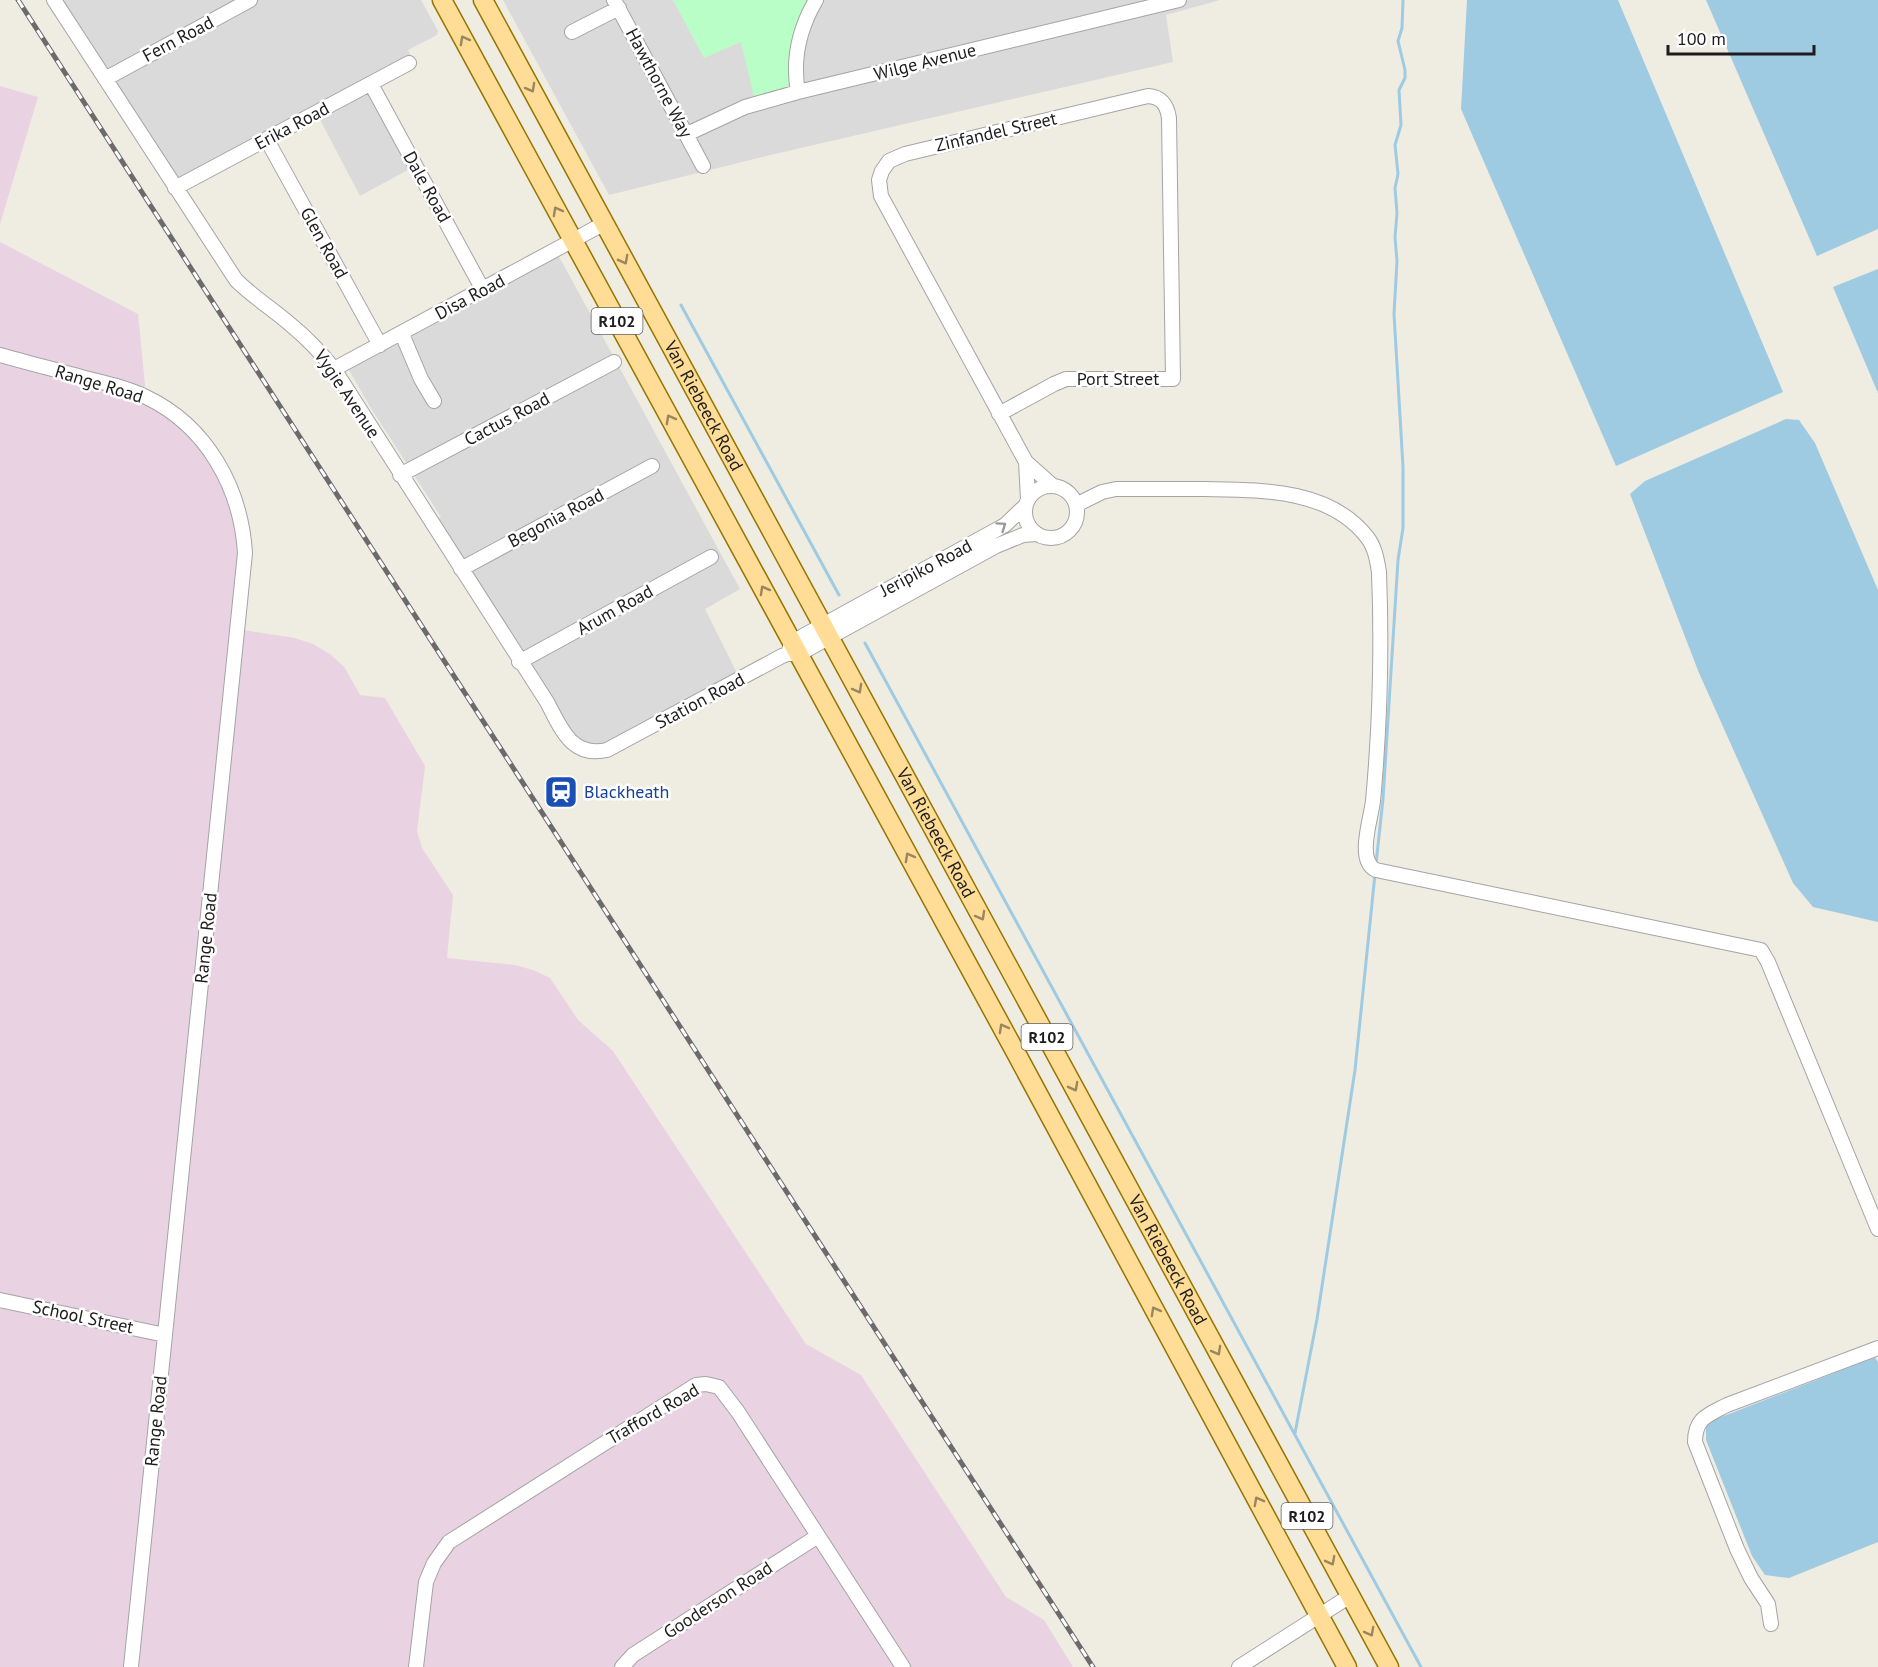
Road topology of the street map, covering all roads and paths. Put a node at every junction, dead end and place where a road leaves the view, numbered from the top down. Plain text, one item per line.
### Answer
1 (54, 0) edge
2 (250, 0) edge
3 (442, 0) edge
4 (483, 0) edge
5 (816, 0) edge
6 (1172, 1) edge
7 (617, 4) edge
8 (572, 32) dead end
9 (409, 63) dead end
10 (105, 79) junction
11 (371, 84) junction
12 (798, 92) junction
13 (687, 134) junction
14 (267, 140) junction
15 (703, 166) dead end
16 (175, 188) junction
17 (605, 223) junction
18 (573, 241) junction
19 (483, 290) junction
20 (402, 334) junction
21 (380, 345) junction
22 (0, 355) edge
23 (614, 362) dead end
24 (334, 369) junction
25 (1173, 379) joint
26 (434, 401) dead end
27 (999, 414) junction
28 (1026, 462) junction
29 (652, 466) dead end
30 (400, 475) junction
31 (1053, 486) junction
32 (1026, 502) junction
33 (1076, 505) junction
34 (1037, 534) junction
35 (711, 557) dead end
36 (461, 569) junction
37 (826, 632) junction
38 (793, 650) junction
39 (519, 662) junction
40 (613, 747) joint
41 (1878, 1229) edge
42 (0, 1300) edge
43 (165, 1335) junction
44 (1878, 1348) edge
45 (818, 1536) junction
46 (1350, 1596) junction
47 (1319, 1615) junction
48 (1771, 1624) dead end
49 (130, 1667) edge
50 (416, 1667) edge
51 (622, 1667) edge
52 (903, 1667) edge
53 (1239, 1667) edge
54 (1347, 1667) edge
55 (1389, 1667) edge

1 - 10 street, Vygie Avenue
2 - 10 street, Fern Road
18 -> 3 main road, Van Riebeeck Road / R102
4 -> 17 main road, Van Riebeeck Road / R102
5 - 12 street
6 - 12 street, Wilge Avenue
7 - 8 street
7 - 13 street, Hawthorne Way
9 - 11 street, Erika Road
10 - 16 street, Vygie Avenue
11 - 14 street, Erika Road
11 - 19 street, Dale Road
12 - 13 street, Wilge Avenue
13 - 15 street, Hawthorne Way
14 - 16 street, Erika Road
14 - 21 street, Glen Road
16 - 24 street, Vygie Avenue
17 - 18 street, Disa Road
17 -> 37 main road, Van Riebeeck Road / R102
18 - 19 street, Disa Road
38 -> 18 main road, Van Riebeeck Road / R102
19 - 20 street, Disa Road
20 - 21 street, Disa Road
20 - 26 street
21 - 24 street, Disa Road
22 - 43 street, Range Road
23 - 30 street, Cactus Road
24 - 30 street, Vygie Avenue
25 - 27 street, Port Street
25 - 27 street, Zinfandel Street
27 - 28 street, Zinfandel Street
28 - 31 street, Zinfandel Street
28 - 32 street, Zinfandel Street
29 - 36 street, Begonia Road
30 - 36 street, Vygie Avenue
31 - 32 street
31 - 33 street
32 - 34 street
37 -> 32 street, Jeripiko Road
33 - 34 street
33 - 41 street
34 - 37 street, Jeripiko Road
35 - 39 street, Arum Road
36 - 39 street, Vygie Avenue
37 - 38 street, Station Road
37 -> 46 main road, Van Riebeeck Road / R102
38 - 40 street, Station Road
47 -> 38 main road, Van Riebeeck Road / R102
39 - 40 street, Vygie Avenue
42 - 43 street, School Street
43 - 49 street, Range Road
44 - 48 street
45 - 50 street, Trafford Road
45 - 51 street, Gooderson Road
45 - 52 street, Trafford Road
46 - 47 street
46 -> 55 main road, Van Riebeeck Road / R102
47 - 53 street
47 - 54 main road, Van Riebeeck Road / R102

